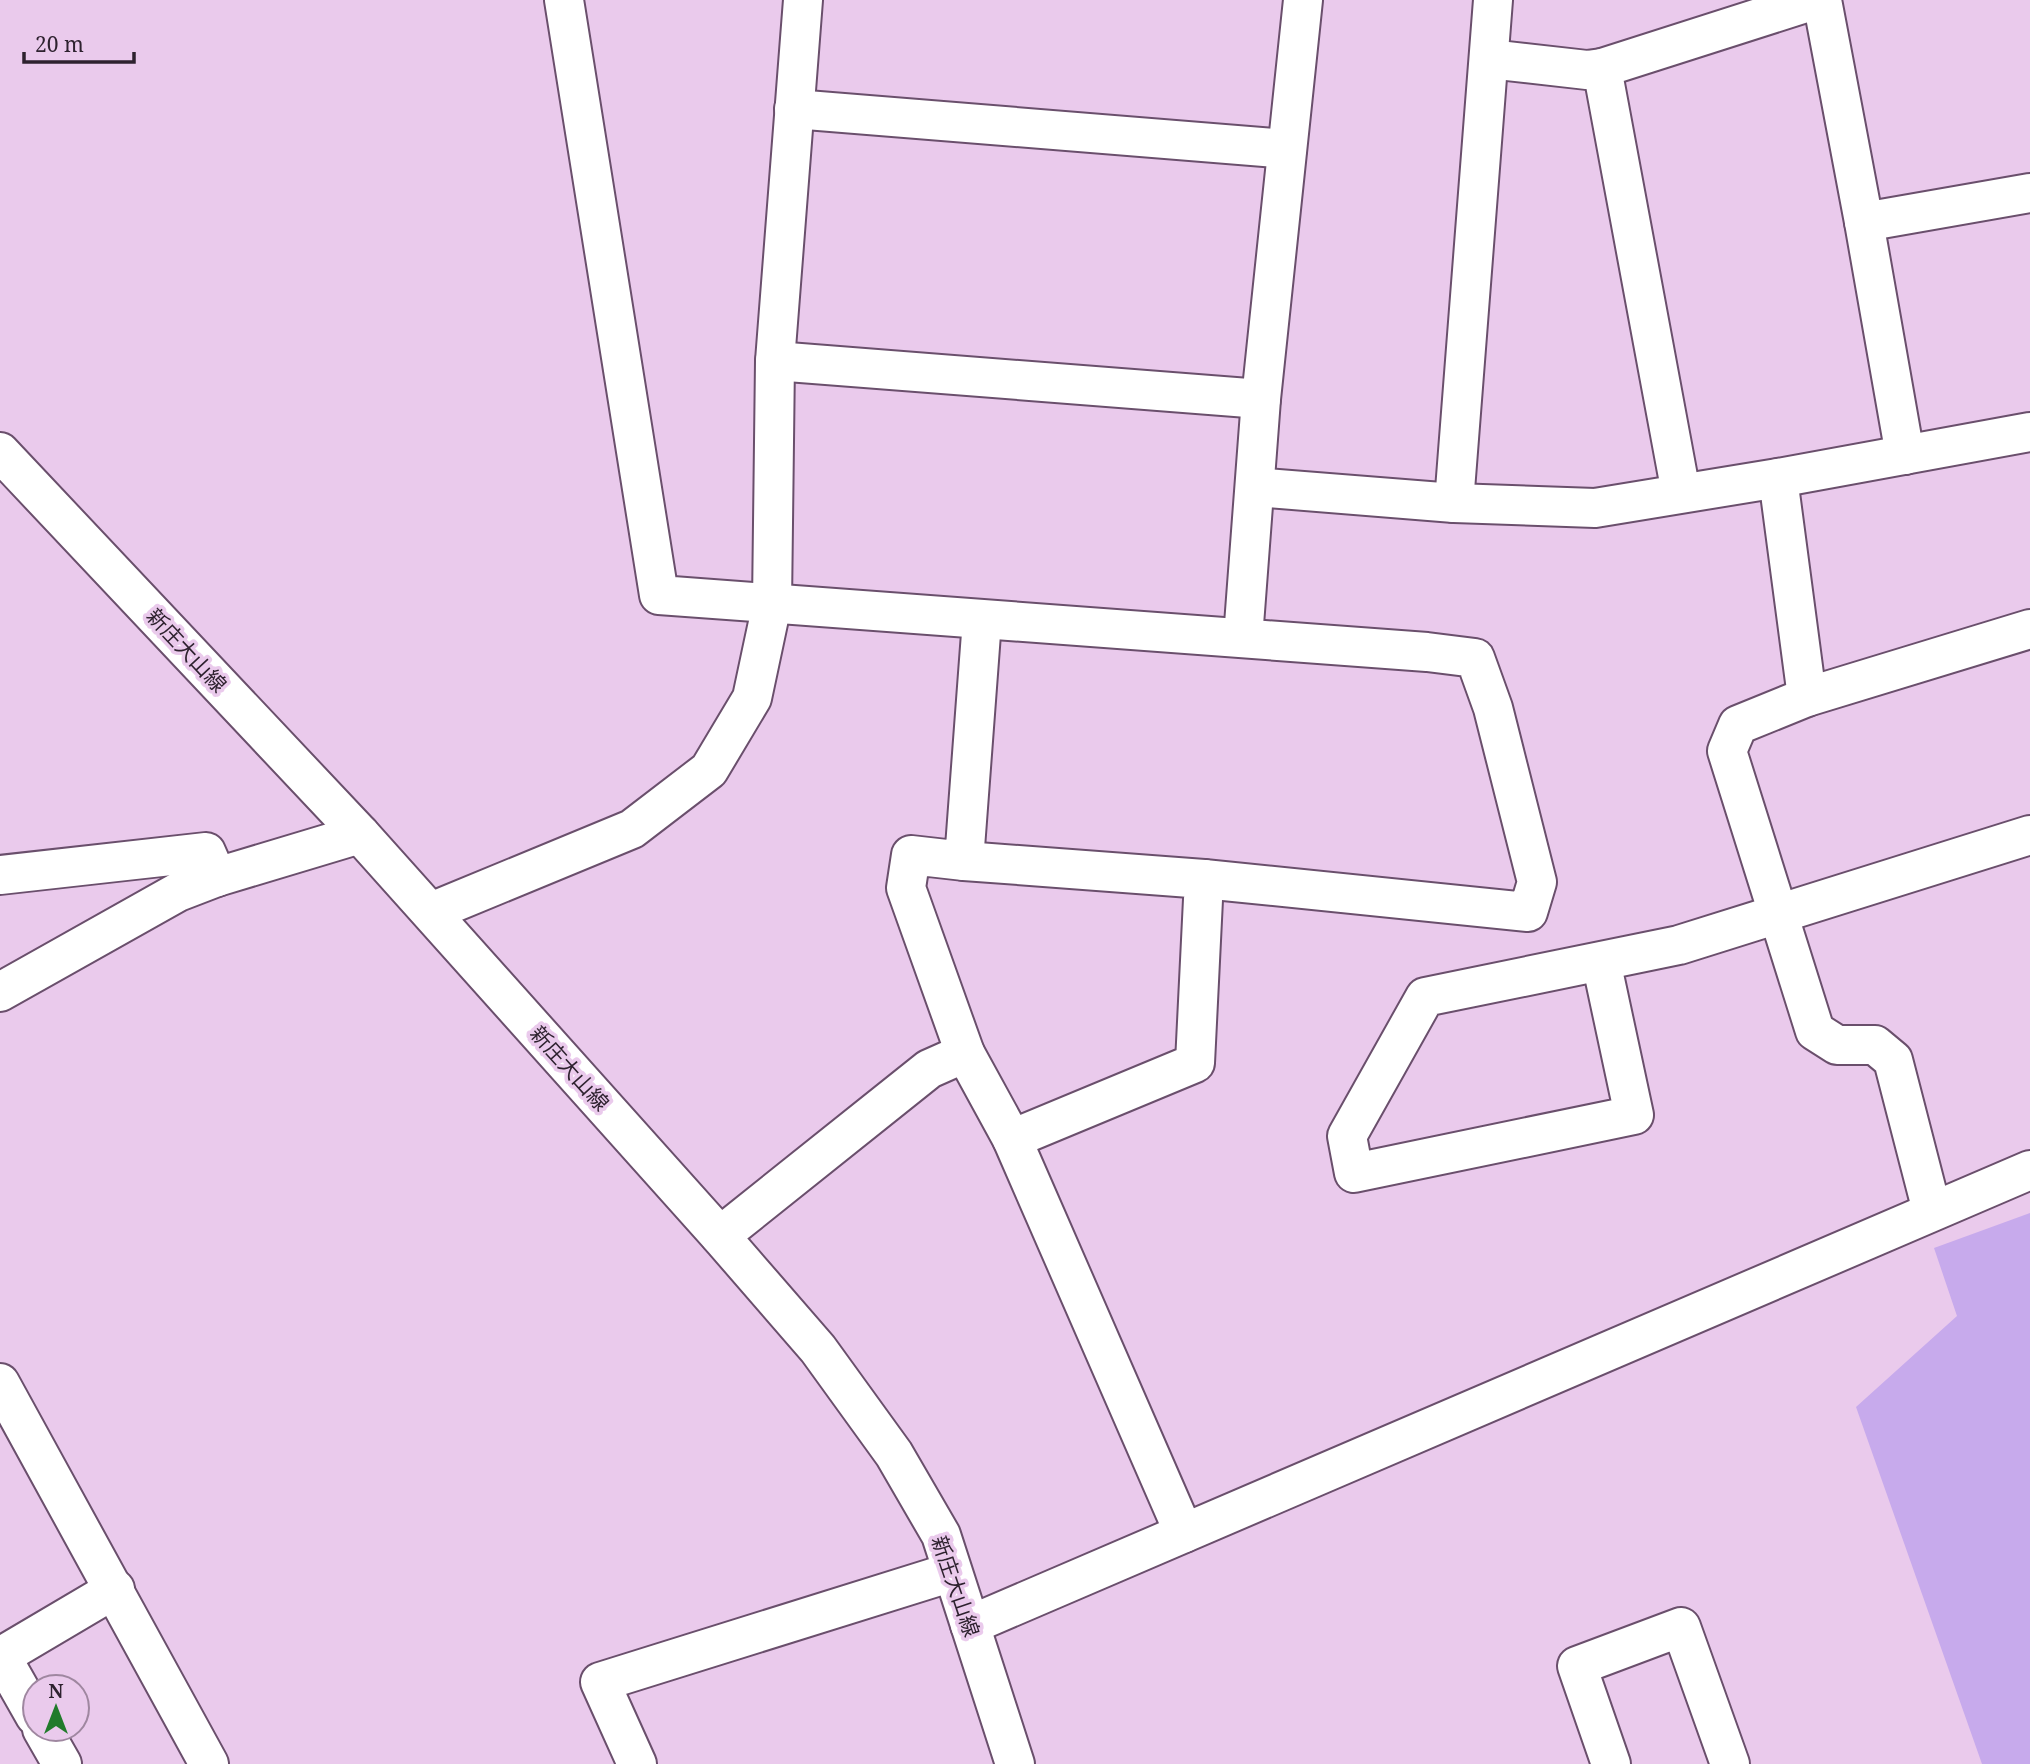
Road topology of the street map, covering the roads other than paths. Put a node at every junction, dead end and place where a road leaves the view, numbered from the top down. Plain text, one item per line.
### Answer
1 (564, 0) edge
2 (803, 0) edge
3 (1303, 0) edge
4 (1493, 0) edge
5 (1815, 0) edge
6 (1822, 0) edge
7 (1489, 60) junction
8 (1602, 68) junction
9 (794, 109) junction
10 (1287, 149) junction
11 (2030, 193) edge
12 (1864, 222) junction
13 (775, 361) junction
14 (1261, 399) junction
15 (2030, 432) edge
16 (0, 452) edge
17 (1905, 455) junction
18 (1778, 478) junction
19 (1255, 488) junction
20 (1681, 493) junction
21 (1454, 503) junction
22 (772, 604) junction
23 (982, 620) junction
24 (2030, 629) edge
25 (1243, 638) junction
26 (1807, 697) junction
27 (360, 834) junction
28 (2030, 835) edge
29 (964, 861) junction
30 (0, 875) edge
31 (217, 877) junction
32 (1204, 879) junction
33 (431, 912) junction
34 (1778, 914) junction
35 (1601, 961) junction
36 (0, 992) edge
37 (965, 1053) junction
38 (1012, 1139) junction
39 (2030, 1170) edge
40 (1932, 1211) junction
41 (720, 1236) junction
42 (0, 1382) edge
43 (1184, 1533) junction
44 (953, 1572) junction
45 (115, 1589) junction
46 (970, 1625) junction
47 (0, 1656) edge
48 (21, 1692) edge
49 (50, 1743) edge
50 (62, 1764) edge
51 (209, 1764) edge
52 (637, 1764) edge
53 (1015, 1764) edge
54 (1611, 1764) edge
55 (1730, 1764) edge

1 - 22 street
2 - 9 street
3 - 10 street
4 - 7 street
5 - 8 street
6 - 12 street
7 - 8 street
7 - 21 street
8 - 20 street
9 - 10 street
9 - 13 street
10 - 14 street
11 - 12 street
12 - 17 street
13 - 14 street
13 - 22 street
14 - 19 street
15 - 17 street
16 - 27 street, 新庄大山線
17 - 18 street
18 - 20 street
18 - 26 street
19 - 21 street
19 - 25 street
20 - 21 street
22 - 23 street
22 - 33 street
23 - 25 street
23 - 29 street
24 - 26 street
25 - 32 street
26 - 34 street
27 - 31 street
27 - 33 street, 新庄大山線
28 - 34 street
29 - 32 street
29 - 37 street
30 - 31 street
31 - 36 street
32 - 38 street
33 - 41 street, 新庄大山線
34 - 35 street
34 - 40 street
35 - 35 street
37 - 38 street
37 - 41 street
38 - 43 street
39 - 40 street
40 - 43 street
41 - 44 street, 新庄大山線
42 - 45 street
43 - 46 street
44 - 46 street, 新庄大山線
44 - 52 street
45 - 47 street
45 - 51 street
46 - 53 street, 新庄大山線
47 - 48 street
49 - 50 street
54 - 55 street

